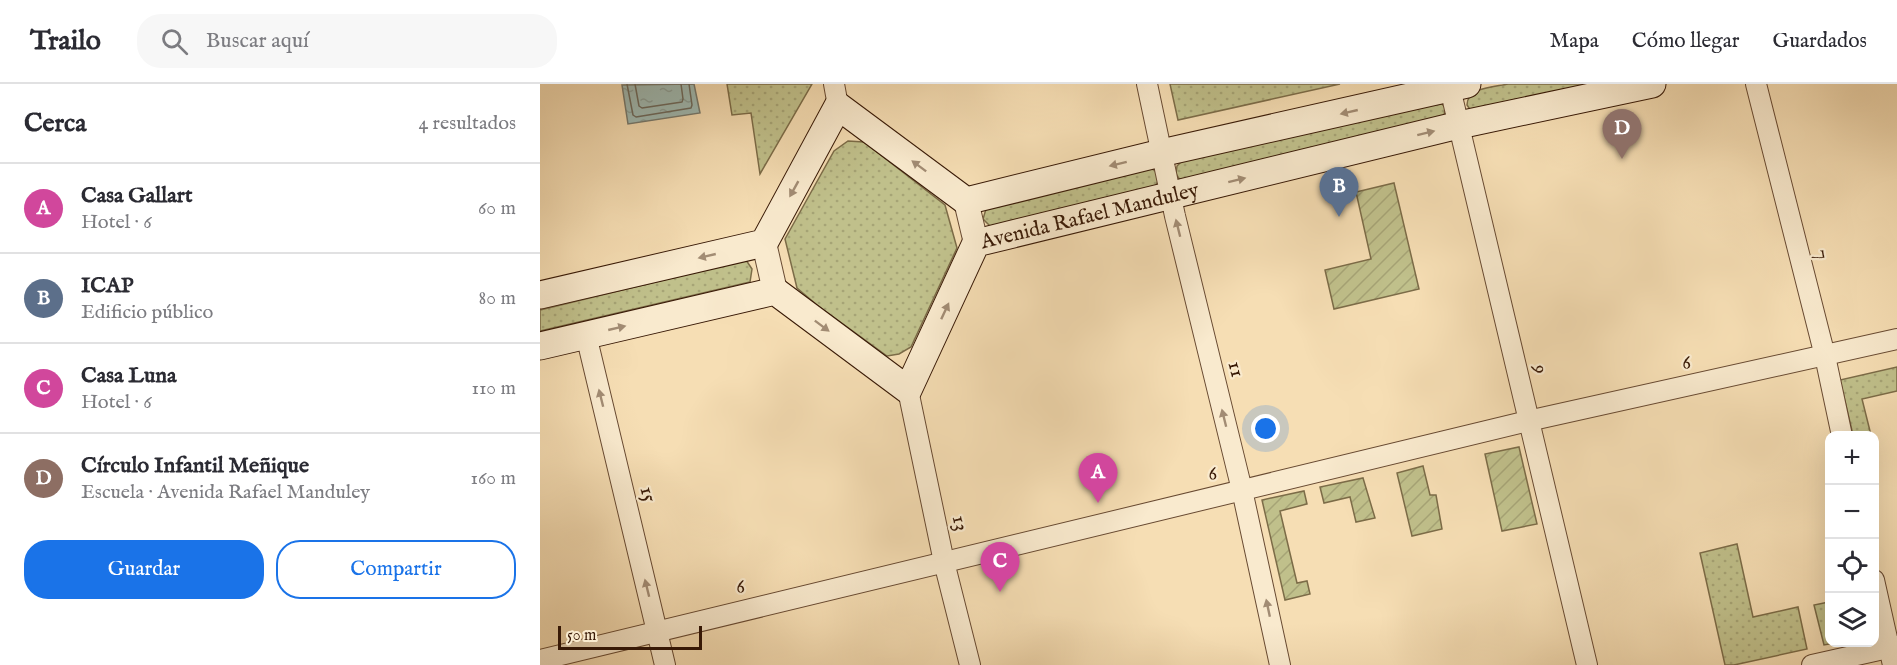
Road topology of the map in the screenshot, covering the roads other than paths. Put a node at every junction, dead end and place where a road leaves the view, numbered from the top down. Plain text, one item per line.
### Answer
1 (1147, 84) edge
2 (1653, 84) edge
3 (1756, 84) edge
4 (1455, 85) edge
5 (836, 95) edge
6 (1459, 125) junction
7 (1161, 153) junction
8 (1170, 197) junction
9 (966, 201) junction
10 (764, 243) junction
11 (976, 243) junction
12 (775, 291) junction
13 (540, 295) edge
14 (586, 335) junction
15 (1897, 339) edge
16 (540, 346) edge
17 (1825, 356) junction
18 (908, 390) junction
19 (1528, 421) junction
20 (1841, 431) edge
21 (1242, 490) junction
22 (944, 562) junction
23 (1878, 593) edge
24 (658, 630) junction
25 (1893, 653) edge
26 (540, 660) edge
27 (665, 665) edge
28 (970, 665) edge
29 (1280, 665) edge
30 (1587, 665) edge
31 (1812, 665) edge

1 - 7 street, 11
2 - 6 main road, Avenida Rafael Manduley
3 - 17 street, 7
4 - 6 street, 9
4 -> 7 main road, Avenida Rafael Manduley
9 -> 5 main road
5 -> 10 main road
8 -> 6 main road, Avenida Rafael Manduley
6 - 19 street, 9
7 - 8 street, 11
7 -> 9 main road, Avenida Rafael Manduley
8 - 11 main road, Avenida Rafael Manduley
21 -> 8 street, 11
9 - 11 street
10 - 12 street
10 -> 13 main road
18 -> 11 main road, Avenida Rafael Manduley
14 -> 12 main road
12 -> 18 main road
14 - 16 main road
24 -> 14 street, 15
15 - 17 street, 6
17 - 19 street, 6
17 - 20 street, 7
18 - 22 street, 13
19 - 21 street, 6
19 - 30 street, 9
21 - 22 street, 6
29 -> 21 street, 11
22 - 24 street, 6
22 - 28 street, 13
23 - 25 street
24 - 26 street, 6
24 - 27 street, 15
25 - 31 street

